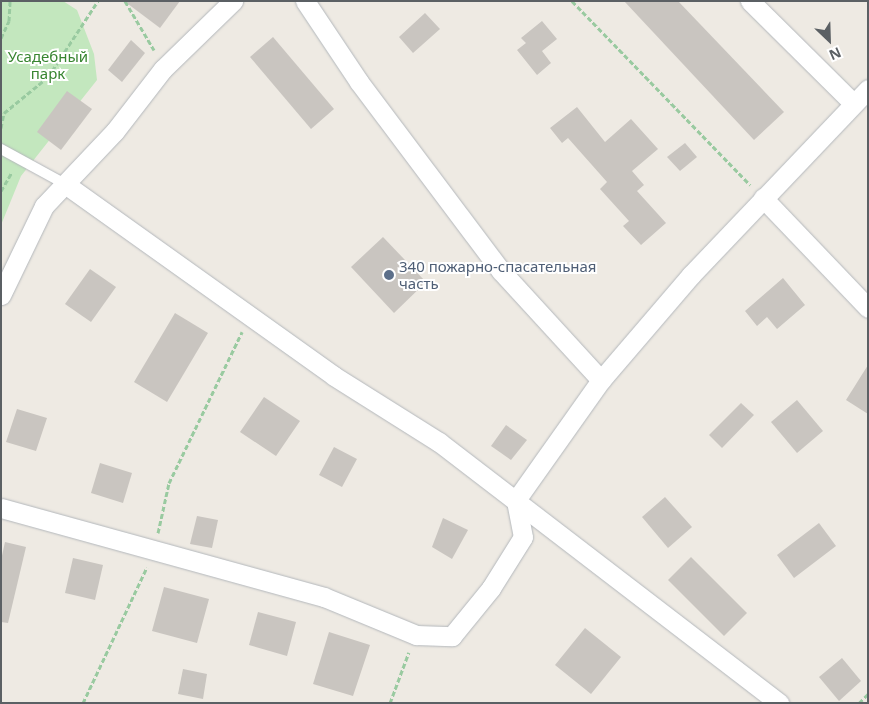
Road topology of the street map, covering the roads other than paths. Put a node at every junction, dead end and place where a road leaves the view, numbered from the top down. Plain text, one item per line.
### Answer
1 (234, 1) edge
2 (305, 1) edge
3 (750, 1) edge
4 (868, 89) edge
5 (854, 103) junction
6 (1, 149) edge
7 (66, 184) junction
8 (763, 198) junction
9 (1, 295) edge
10 (868, 308) edge
11 (601, 380) junction
12 (516, 500) junction
13 (1, 508) edge
14 (779, 703) edge

1 - 7 street
2 - 11 street
3 - 5 street
4 - 5 street
5 - 8 street
6 - 7 lane
7 - 9 street
7 - 12 street
8 - 10 street
8 - 11 street
11 - 12 street
12 - 13 street
12 - 14 street

